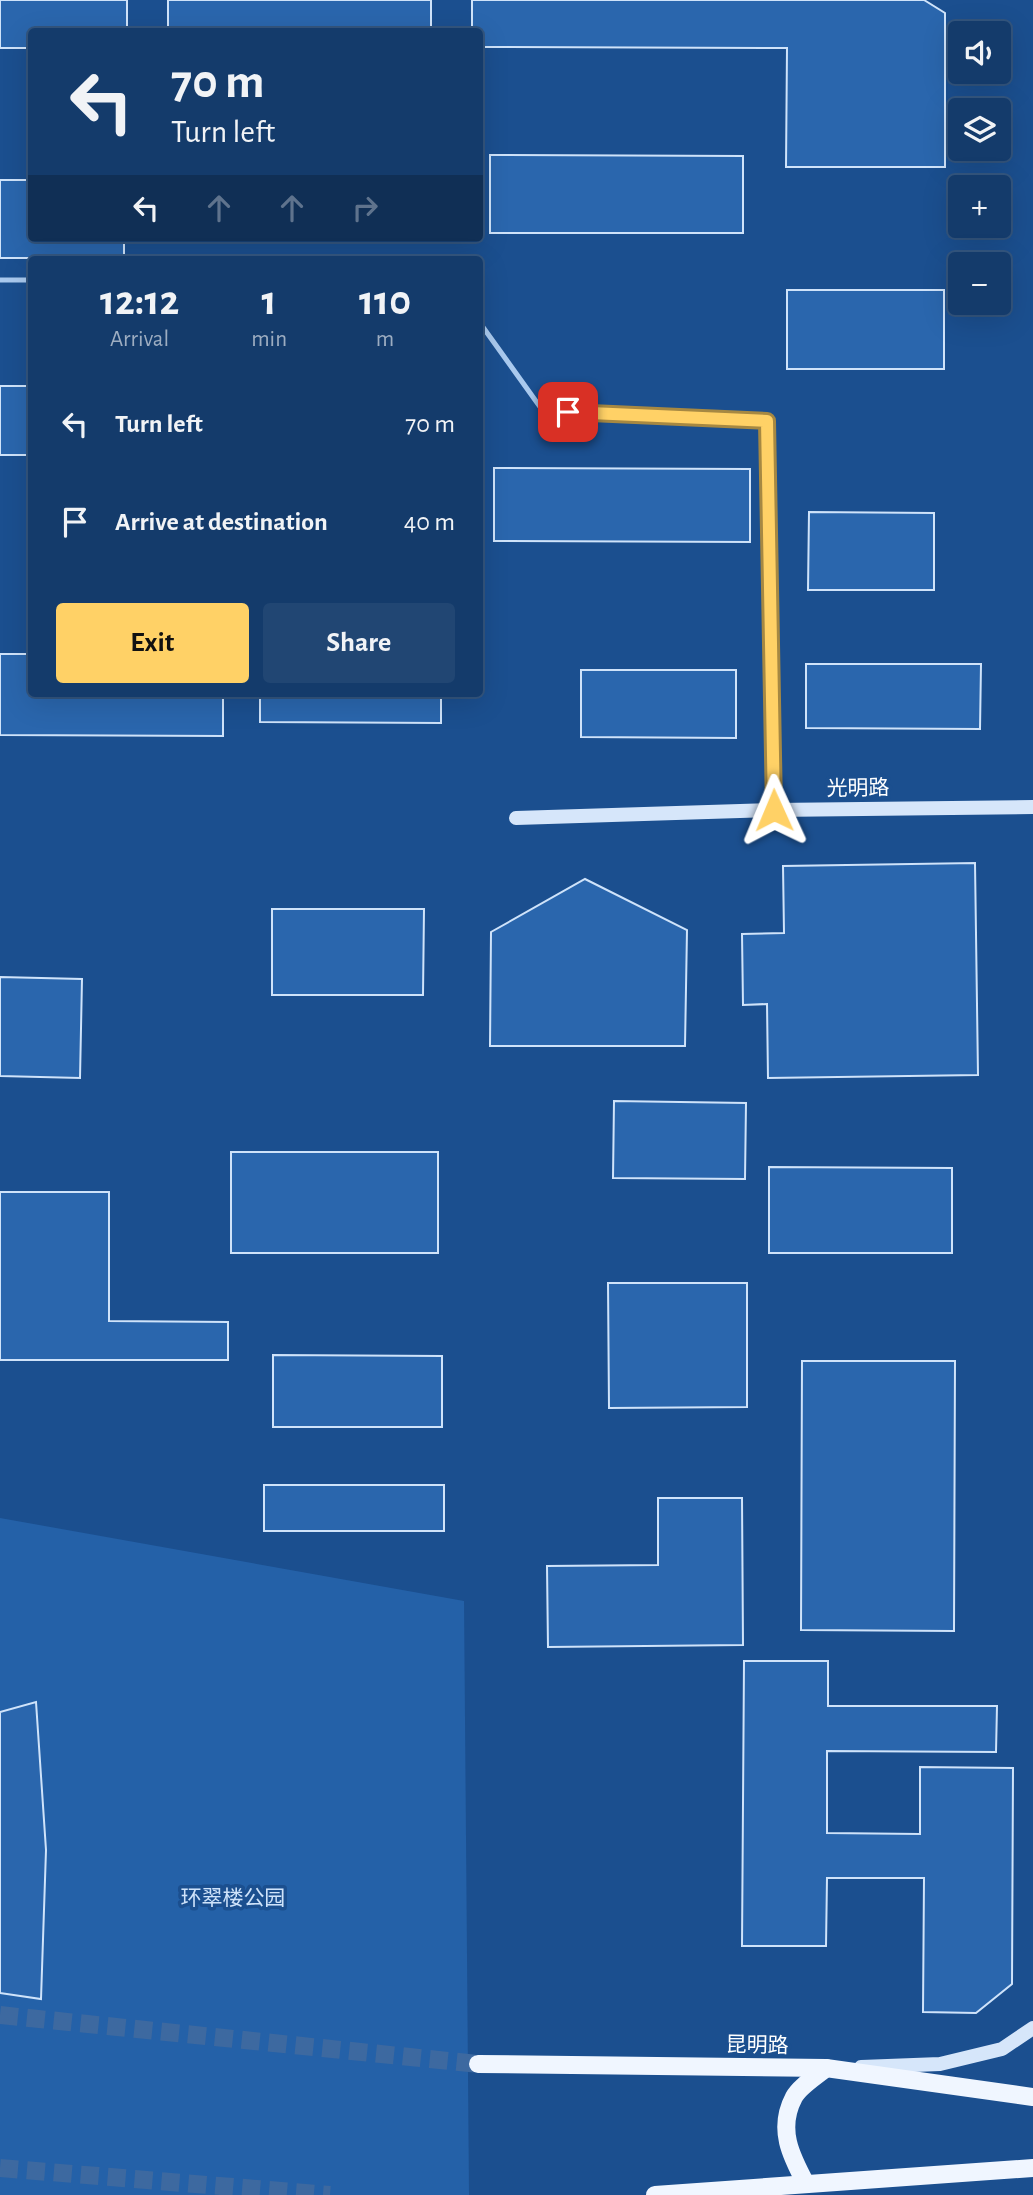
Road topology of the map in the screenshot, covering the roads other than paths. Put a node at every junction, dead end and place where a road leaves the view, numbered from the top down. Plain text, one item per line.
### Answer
1 (0, 280) edge
2 (28, 280) edge
3 (483, 327) edge
4 (1033, 807) edge
5 (774, 810) junction
6 (516, 818) dead end
7 (1033, 2028) edge
8 (478, 2064) tunnel mouth
9 (826, 2068) junction
10 (1033, 2097) edge
11 (1033, 2168) edge
12 (806, 2184) junction
13 (654, 2195) edge

1 - 2 lane
3 - 5 lane
4 - 5 street, 光明路
5 - 6 street, 光明路
7 - 9 street
8 - 9 main road, 昆明路
9 - 10 main road, 昆明路
9 - 12 main road
11 - 12 main road
12 - 13 main road

